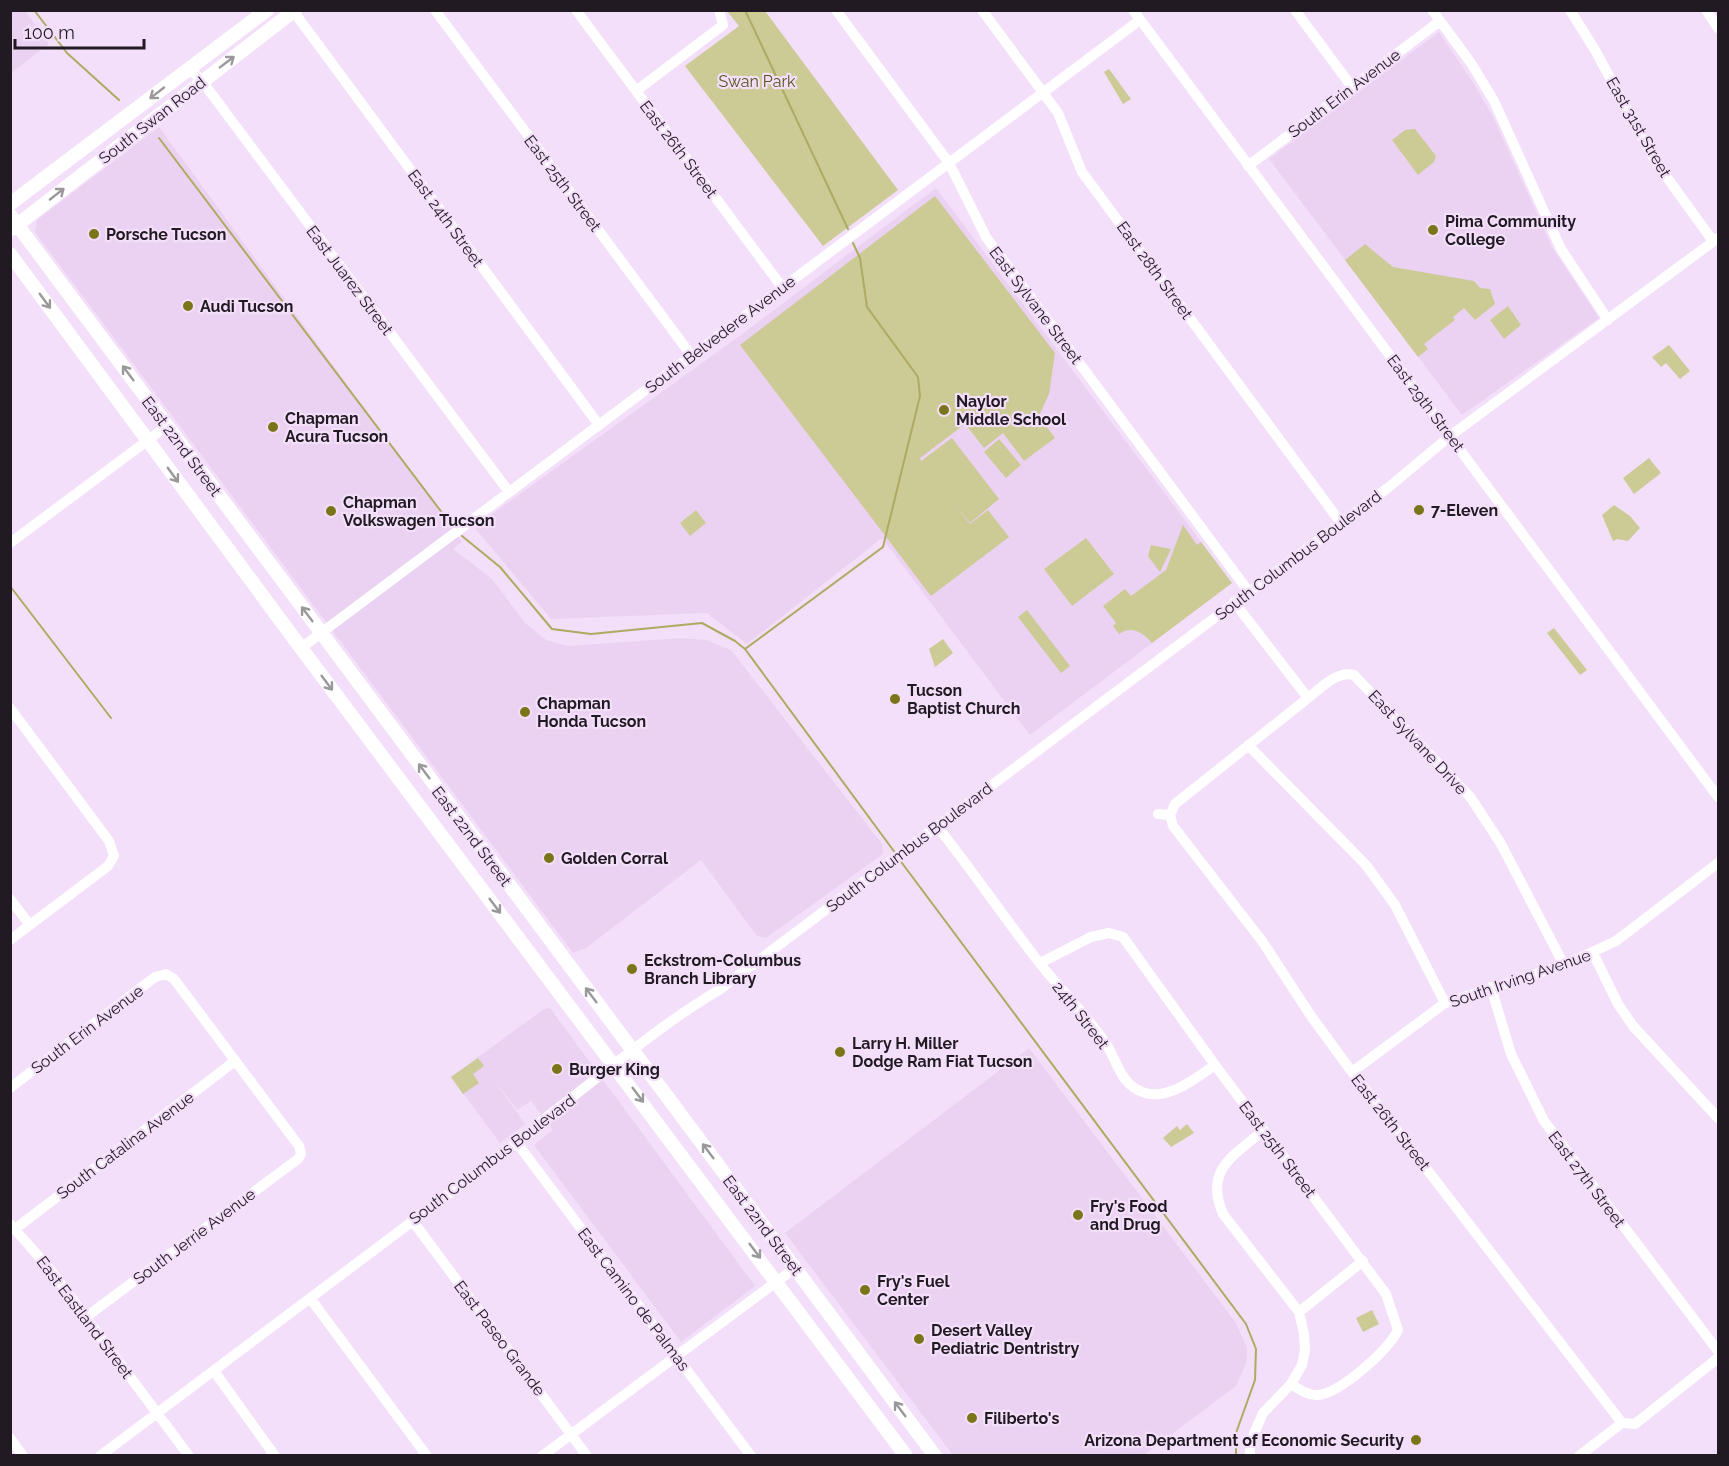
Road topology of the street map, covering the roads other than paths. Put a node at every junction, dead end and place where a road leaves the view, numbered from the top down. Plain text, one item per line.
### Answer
1 (267, 10) edge
2 (435, 10) edge
3 (576, 10) edge
4 (719, 10) edge
5 (836, 10) edge
6 (982, 10) edge
7 (1295, 10) edge
8 (1432, 10) edge
9 (1570, 10) edge
10 (1706, 10) edge
11 (295, 11) edge
12 (251, 15) edge
13 (1136, 15) edge
14 (1440, 21) junction
15 (1719, 27) edge
16 (190, 69) junction
17 (202, 81) junction
18 (1352, 87) junction
19 (636, 91) junction
20 (1043, 92) junction
21 (949, 163) junction
22 (1248, 166) junction
23 (10, 204) edge
24 (13, 224) edge
25 (1716, 239) edge
26 (10, 254) edge
27 (782, 287) junction
28 (1608, 320) junction
29 (691, 356) junction
30 (599, 425) junction
31 (168, 426) junction
32 (1450, 436) junction
33 (148, 441) junction
34 (509, 492) junction
35 (1341, 523) junction
36 (10, 543) edge
37 (1249, 592) junction
38 (1234, 602) junction
39 (321, 633) junction
40 (301, 648) junction
41 (1308, 698) junction
42 (10, 708) edge
43 (1248, 745) junction
44 (1719, 797) edge
45 (1158, 814) dead end
46 (1170, 815) junction
47 (935, 827) junction
48 (1719, 863) edge
49 (10, 899) edge
50 (30, 925) junction
51 (10, 940) edge
52 (1593, 953) junction
53 (1040, 963) junction
54 (1564, 965) junction
55 (1491, 987) junction
56 (1445, 1003) junction
57 (633, 1052) junction
58 (235, 1061) junction
59 (615, 1065) junction
60 (1215, 1065) junction
61 (1352, 1072) junction
62 (10, 1088) edge
63 (1719, 1118) edge
64 (1264, 1130) junction
65 (517, 1143) junction
66 (412, 1220) junction
67 (13, 1226) edge
68 (1364, 1261) junction
69 (795, 1268) junction
70 (777, 1281) junction
71 (310, 1298) junction
72 (1299, 1312) junction
73 (86, 1317) junction
74 (1719, 1351) edge
75 (676, 1355) junction
76 (1719, 1358) edge
77 (213, 1371) junction
78 (1292, 1384) junction
79 (158, 1412) junction
80 (1622, 1423) junction
81 (570, 1434) junction
82 (10, 1438) edge
83 (23, 1455) edge
84 (100, 1455) edge
85 (189, 1455) edge
86 (275, 1455) edge
87 (427, 1455) edge
88 (542, 1455) edge
89 (587, 1455) edge
90 (751, 1455) edge
91 (906, 1455) edge
92 (935, 1455) edge
93 (1250, 1455) edge
94 (1579, 1455) edge

1 - 12 main road, South Swan Road
2 - 29 street, East 25th Street
3 - 19 street, East 26th Street
4 - 19 street
5 - 21 street, East Sylvane Street
6 - 20 street, East 28th Street
7 - 18 street
8 - 14 street
9 - 25 street, East 31st Street
10 - 15 street
17 -> 11 main road, South Swan Road
11 - 30 street, East 24th Street
12 - 16 main road, South Swan Road
13 - 20 street, South Belvedere Avenue
13 - 22 street, East 29th Street
14 - 18 street, South Erin Avenue
14 - 28 street
16 - 17 street, East Juarez Street
16 -> 23 main road, South Swan Road
24 -> 17 main road, South Swan Road
17 - 34 street, East Juarez Street
18 - 22 street, South Erin Avenue
19 - 27 street, East 26th Street
20 - 21 street, South Belvedere Avenue
20 - 35 street, East 28th Street
21 - 27 street, South Belvedere Avenue
21 - 37 street, East Sylvane Street
22 - 32 street, East 29th Street
31 -> 24 main road, East 22nd Street
25 - 28 street, South Columbus Boulevard
26 -> 33 main road, East 22nd Street
27 - 29 street, South Belvedere Avenue
28 - 32 street, South Columbus Boulevard
29 - 30 street, South Belvedere Avenue
30 - 34 street, South Belvedere Avenue
31 - 33 street
39 -> 31 main road, East 22nd Street
32 - 35 street, South Columbus Boulevard
32 - 44 street, East 29th Street
33 - 36 street
33 -> 40 main road, East 22nd Street
34 - 39 street, South Belvedere Avenue
35 - 37 street, South Columbus Boulevard
37 - 38 street, South Columbus Boulevard
38 - 41 street
38 - 47 street, South Columbus Boulevard
39 - 40 street, South Belvedere Avenue
57 -> 39 main road, East 22nd Street
40 -> 59 main road, East 22nd Street
41 - 43 street, East Sylvane Drive
41 - 54 street, East Sylvane Drive
42 - 50 street
43 - 46 street, East Sylvane Drive
43 - 56 street
45 - 46 street
46 - 61 street, East 26th Street
47 - 53 street, 24th Street
47 - 57 street, South Columbus Boulevard
48 - 52 street, South Irving Avenue
49 - 50 street
50 - 51 street
52 - 54 street, South Irving Avenue
52 - 63 street
53 - 60 street, 24th Street
53 - 60 street, East 25th Street
54 - 55 street, South Irving Avenue
55 - 56 street, South Irving Avenue
55 - 74 street, East 27th Street
56 - 61 street, South Irving Avenue
57 - 59 street, South Columbus Boulevard
69 -> 57 main road, East 22nd Street
58 - 62 street, South Erin Avenue
58 - 67 street, South Catalina Avenue
58 - 73 street, South Jerrie Avenue
59 - 65 street, South Columbus Boulevard
59 -> 70 main road, East 22nd Street
60 - 64 street, East 25th Street
61 - 80 street, East 26th Street
64 - 68 street, East 25th Street
64 - 72 street
65 - 66 street, South Columbus Boulevard
65 - 75 street, East Camino de Palmas
66 - 71 street, South Columbus Boulevard
66 - 81 street, East Paseo Grande
67 - 73 street, East Eastland Street
68 - 72 street
68 - 78 street, East 25th Street
69 - 70 street
92 -> 69 main road, East 22nd Street
70 - 75 street
70 - 91 main road, East 22nd Street
71 - 77 street, South Columbus Boulevard
71 - 87 street
72 - 78 street
73 - 79 street, East Eastland Street
75 - 81 street
75 - 90 street, East Camino de Palmas
76 - 80 street
77 - 79 street, South Columbus Boulevard
77 - 86 street
78 - 93 street
79 - 84 street, South Columbus Boulevard
79 - 85 street, East Eastland Street
80 - 94 street
81 - 88 street
81 - 89 street, East Paseo Grande
82 - 83 street

